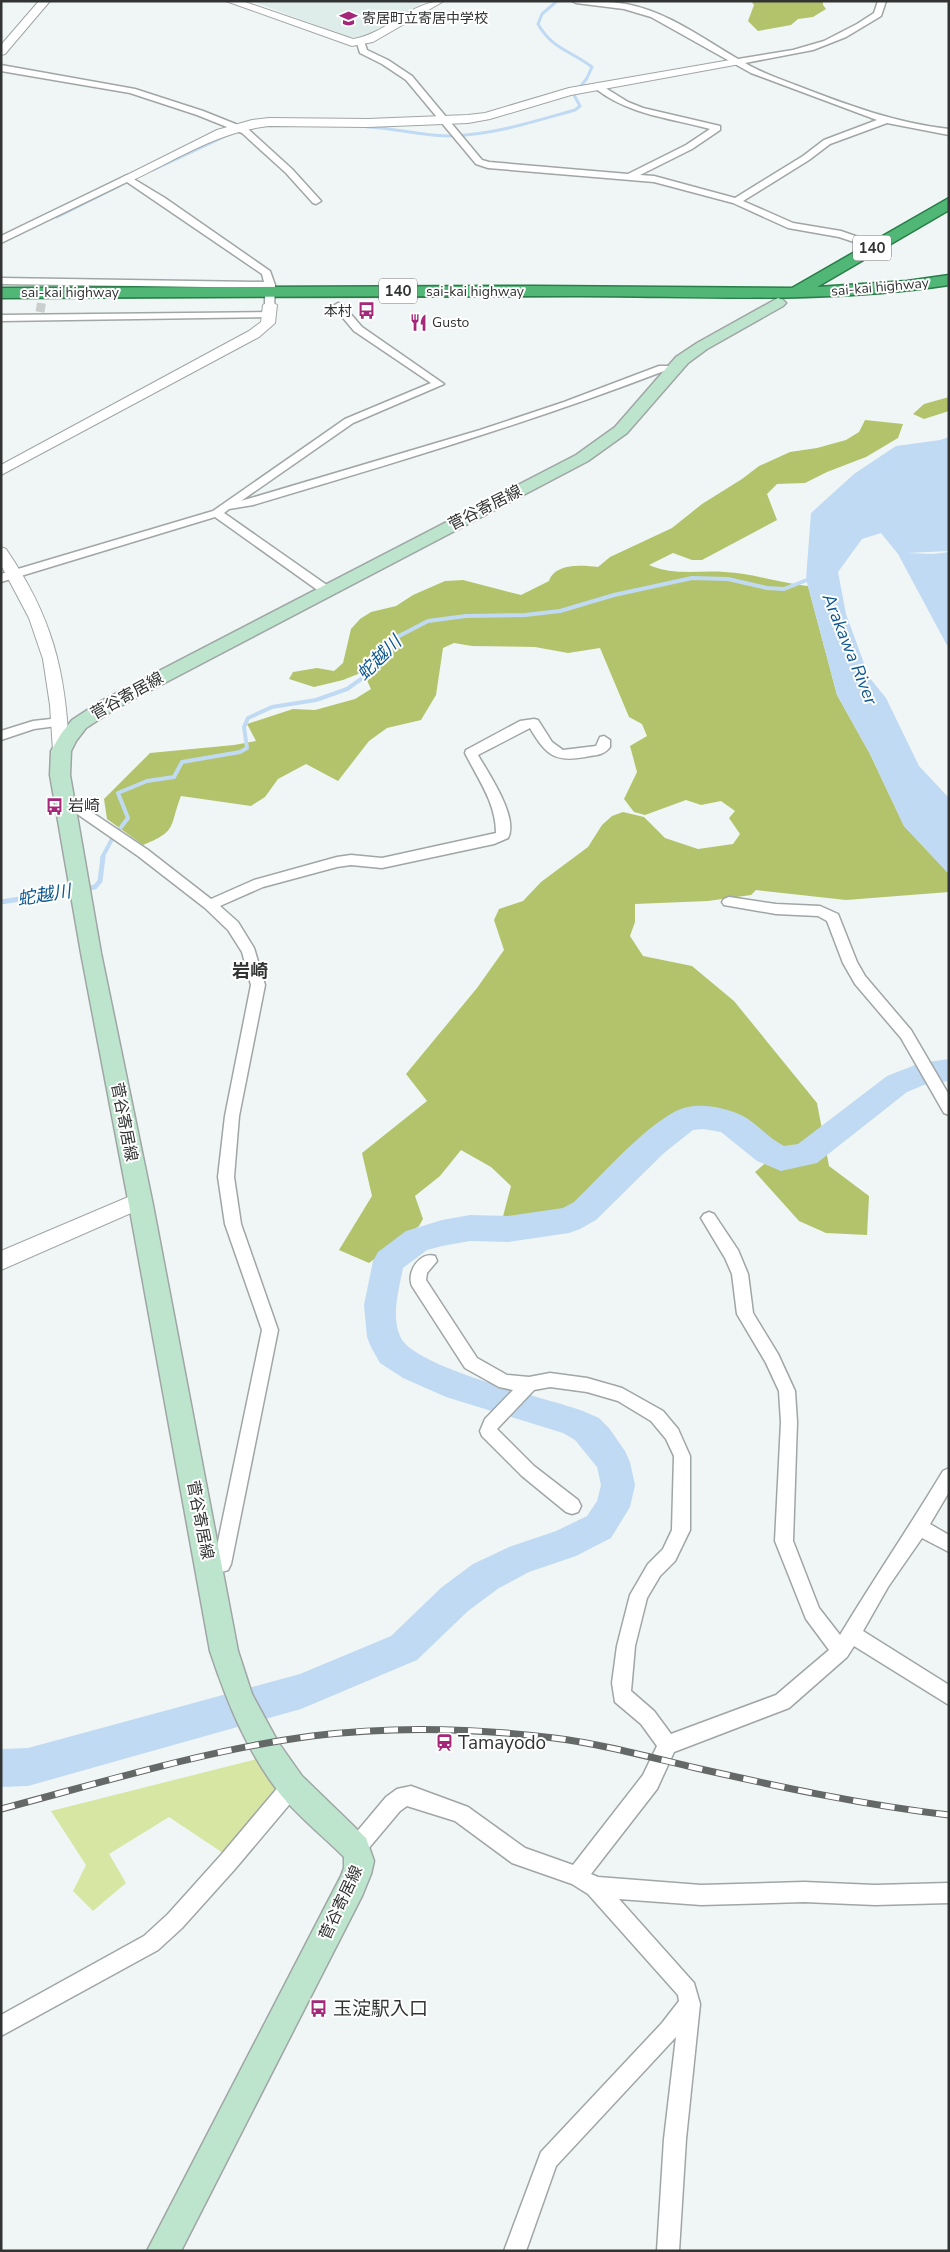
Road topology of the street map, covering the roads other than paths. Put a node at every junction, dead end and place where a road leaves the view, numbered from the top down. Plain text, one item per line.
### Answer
1 (46, 1) edge
2 (231, 1) edge
3 (439, 1) edge
4 (576, 1) edge
5 (882, 1) edge
6 (361, 43) junction
7 (1, 52) edge
8 (736, 62) junction
9 (1, 68) edge
10 (599, 87) junction
11 (443, 121) junction
12 (884, 121) junction
13 (238, 127) junction
14 (949, 132) edge
15 (630, 177) junction
16 (127, 178) junction
17 (316, 200) dead end
18 (736, 201) junction
19 (949, 203) edge
20 (1, 240) edge
21 (875, 246) junction
22 (949, 280) edge
23 (1, 281) edge
24 (949, 290) edge
25 (796, 292) junction
26 (1, 293) edge
27 (626, 297) junction
28 (270, 299) junction
29 (778, 303) junction
30 (1, 306) edge
31 (338, 306) junction
32 (1, 318) edge
33 (674, 370) junction
34 (1, 471) edge
35 (228, 506) junction
36 (217, 513) junction
37 (1, 552) edge
38 (8, 576) edge
39 (327, 591) junction
40 (60, 722) junction
41 (1, 736) edge
42 (604, 740) dead end
43 (61, 750) junction
44 (64, 800) junction
45 (729, 902) dead end
46 (210, 905) junction
47 (949, 1110) edge
48 (140, 1200) junction
49 (709, 1218) dead end
50 (429, 1261) dead end
51 (1, 1262) edge
52 (525, 1389) junction
53 (949, 1476) edge
54 (572, 1506) dead end
55 (919, 1528) junction
56 (949, 1544) edge
57 (209, 1565) junction
58 (851, 1634) junction
59 (841, 1651) junction
60 (949, 1696) edge
61 (667, 1746) junction
62 (292, 1786) junction
63 (356, 1848) junction
64 (577, 1876) junction
65 (595, 1887) junction
66 (949, 1894) edge
67 (690, 2004) junction
68 (1, 2026) edge
69 (163, 2251) edge
70 (515, 2251) edge
71 (668, 2251) edge

1 - 7 street
2 - 6 street
3 - 6 street
4 - 8 street
5 - 8 street
6 - 11 street
8 - 10 street
8 - 12 street
9 - 13 street
10 - 11 street
10 - 15 street
11 - 13 street
11 - 15 street
12 - 14 street
12 - 18 street
13 - 16 street
13 - 17 street
15 - 18 street
16 - 20 street
16 - 28 street
18 - 21 street
19 - 21 highway, 140
21 - 25 highway, 140
22 - 25 highway, sai-kai highway / 140
23 - 28 street
24 - 29 highway, sai-kai highway / 140
25 - 27 highway, sai-kai highway / 140
25 - 29 highway, 140
26 - 28 highway, sai-kai highway / 140
27 - 28 highway, sai-kai highway / 140
27 - 29 highway, sai-kai highway / 140
27 - 31 highway, sai-kai highway / 140
28 - 30 highway, sai-kai highway / 140
28 - 31 highway, sai-kai highway / 140
28 - 32 street
28 - 34 street
29 - 33 main road, 菅谷寄居線
31 - 35 street
33 - 35 street
33 - 39 main road, 菅谷寄居線
35 - 36 street
36 - 38 street
36 - 39 street
37 - 38 street
38 - 40 street
39 - 43 main road, 菅谷寄居線
40 - 41 street
40 - 43 street
42 - 46 street
43 - 44 main road, 菅谷寄居線
44 - 46 street
44 - 48 main road, 菅谷寄居線
45 - 47 street
46 - 57 street
48 - 51 street
48 - 57 main road, 菅谷寄居線
49 - 59 street
50 - 52 street
52 - 54 street
52 - 61 street
53 - 55 street
55 - 56 street
55 - 58 street
57 - 62 main road, 菅谷寄居線
58 - 59 street
58 - 60 street
59 - 61 street
61 - 64 street
62 - 63 main road, 菅谷寄居線
62 - 68 street
63 - 64 street
63 - 69 main road, 菅谷寄居線
64 - 65 street
65 - 66 street
65 - 67 street
67 - 70 street
67 - 71 street

